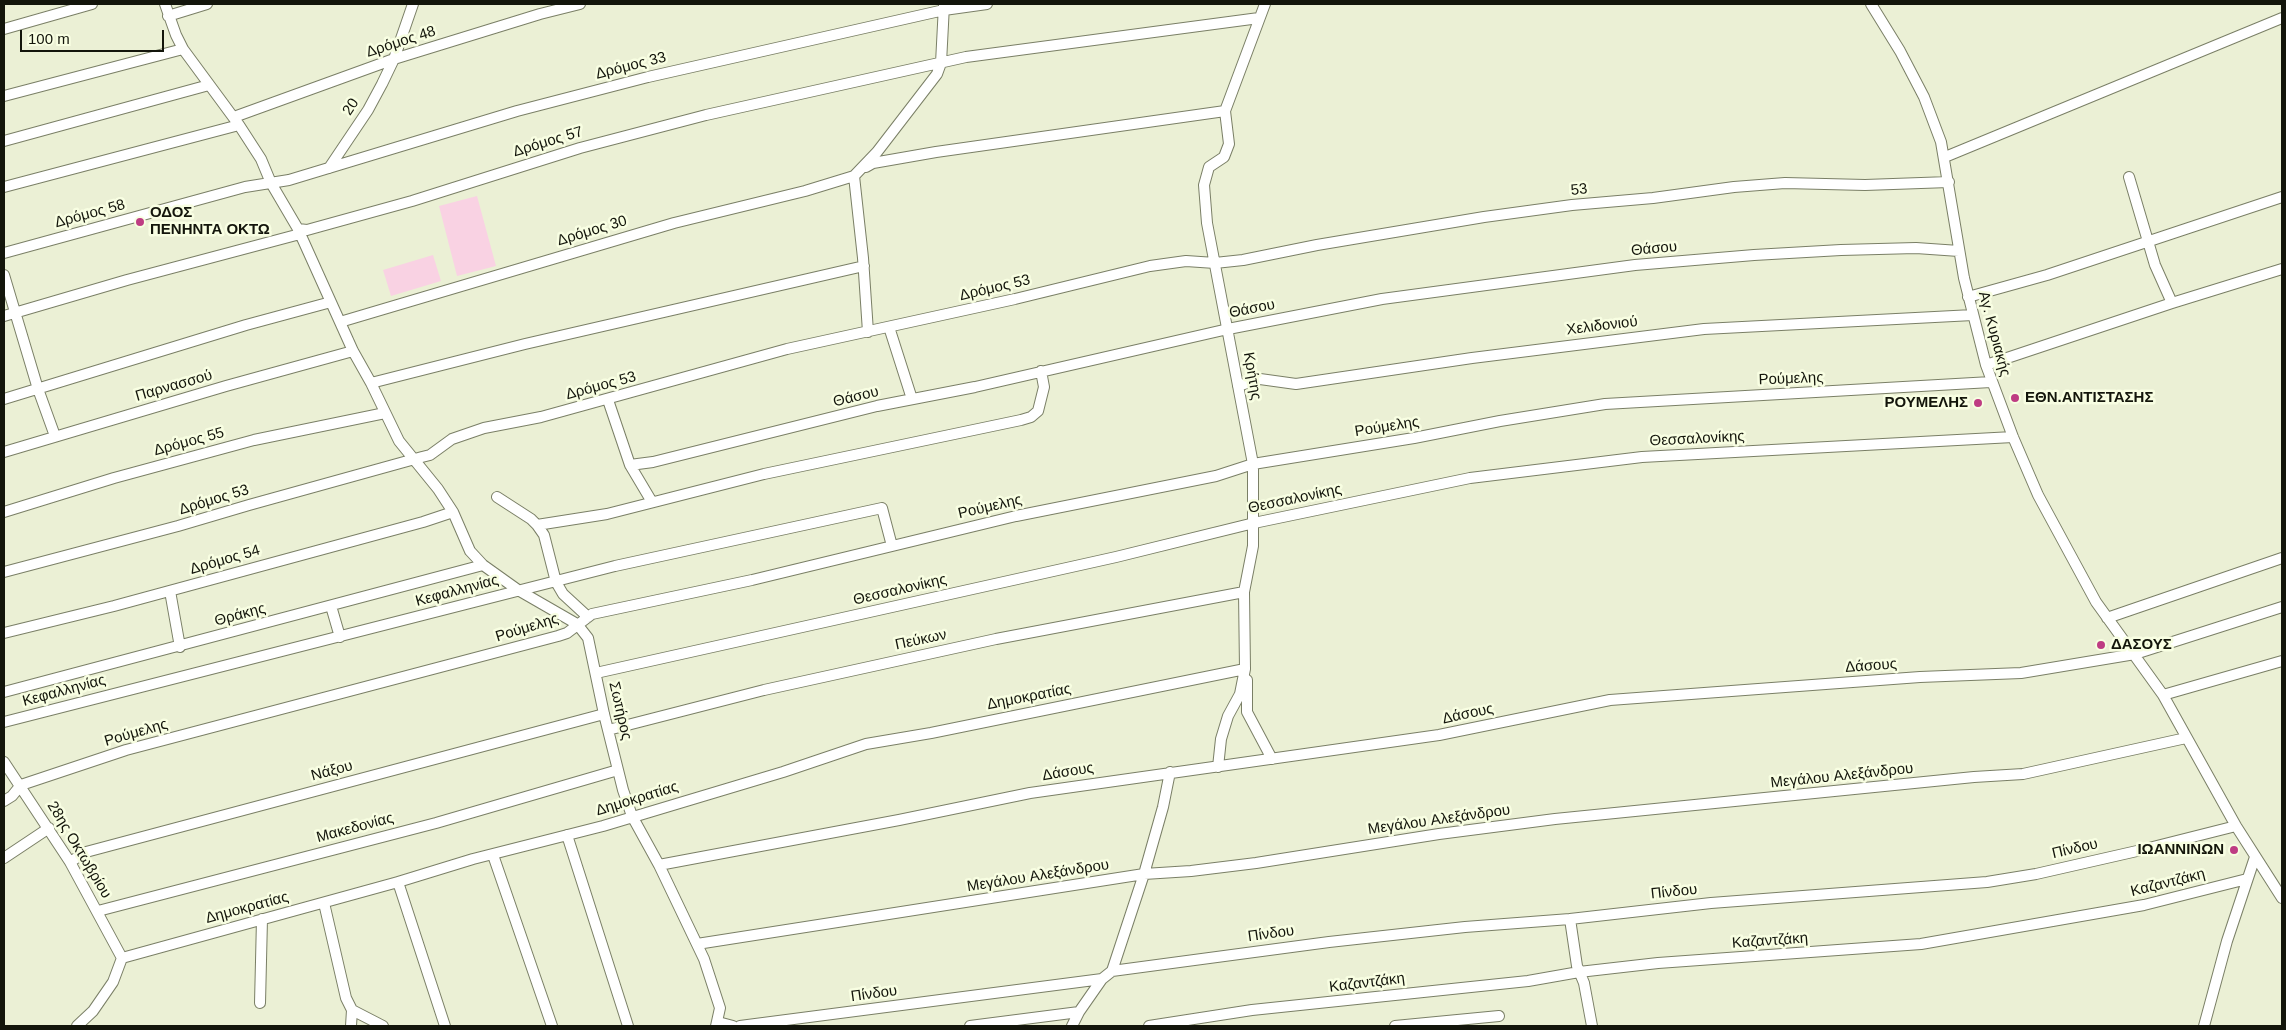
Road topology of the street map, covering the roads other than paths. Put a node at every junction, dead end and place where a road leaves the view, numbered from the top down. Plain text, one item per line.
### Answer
1 (92, 4) edge
2 (165, 4) edge
3 (207, 4) edge
4 (413, 4) edge
5 (580, 4) edge
6 (987, 4) edge
7 (1265, 4) edge
8 (1871, 4) edge
9 (944, 7) edge
10 (168, 16) junction
11 (1260, 18) junction
12 (2282, 18) edge
13 (4, 29) edge
14 (183, 49) junction
15 (394, 59) junction
16 (941, 63) junction
17 (209, 85) junction
18 (4, 96) edge
19 (1225, 111) junction
20 (236, 121) junction
21 (4, 141) edge
22 (1945, 158) junction
23 (329, 168) junction
24 (857, 173) junction
25 (2129, 177) dead end
26 (1949, 182) junction
27 (271, 183) junction
28 (4, 188) edge
29 (2282, 197) edge
30 (299, 231) junction
31 (2148, 241) junction
32 (1959, 251) junction
33 (4, 253) edge
34 (1215, 263) junction
35 (864, 266) junction
36 (2282, 269) edge
37 (4, 274) edge
38 (1968, 297) junction
39 (331, 302) junction
40 (2172, 302) junction
41 (14, 313) junction
42 (1973, 315) junction
43 (4, 316) edge
44 (340, 322) junction
45 (890, 327) junction
46 (1228, 329) junction
47 (868, 332) junction
48 (353, 351) junction
49 (1986, 365) junction
50 (1041, 371) junction
51 (1991, 382) junction
52 (371, 383) junction
53 (1238, 386) junction
54 (38, 389) junction
55 (4, 399) edge
56 (912, 399) junction
57 (608, 400) junction
58 (385, 413) junction
59 (55, 436) junction
60 (2013, 437) junction
61 (4, 452) edge
62 (412, 460) junction
63 (1252, 464) junction
64 (630, 465) junction
65 (497, 497) dead end
66 (652, 502) junction
67 (4, 512) edge
68 (453, 512) junction
69 (1254, 523) junction
70 (537, 525) junction
71 (892, 546) junction
72 (2282, 558) edge
73 (483, 565) junction
74 (4, 572) edge
75 (556, 582) junction
76 (518, 590) junction
77 (170, 591) junction
78 (1244, 592) junction
79 (331, 606) junction
80 (2282, 607) edge
81 (588, 617) junction
82 (2107, 618) junction
83 (577, 624) junction
84 (4, 633) edge
85 (340, 637) junction
86 (180, 647) junction
87 (2135, 654) junction
88 (2282, 661) edge
89 (1244, 669) junction
90 (596, 673) junction
91 (4, 692) edge
92 (2163, 695) junction
93 (604, 714) junction
94 (4, 722) edge
95 (608, 730) junction
96 (2186, 738) junction
97 (1272, 759) junction
98 (4, 762) edge
99 (1218, 767) junction
100 (618, 770) junction
101 (1170, 772) junction
102 (21, 786) junction
103 (4, 801) edge
104 (632, 816) junction
105 (2236, 826) junction
106 (49, 828) junction
107 (567, 835) junction
108 (492, 855) junction
109 (2255, 857) junction
110 (4, 858) edge
111 (70, 862) junction
112 (659, 865) junction
113 (1144, 874) junction
114 (2247, 879) junction
115 (398, 882) junction
116 (2282, 898) edge
117 (324, 903) junction
118 (98, 911) junction
119 (262, 919) junction
120 (1570, 919) junction
121 (697, 944) junction
122 (122, 958) junction
123 (1112, 971) junction
124 (1579, 972) junction
125 (1102, 979) junction
126 (260, 1003) dead end
127 (352, 1010) junction
128 (1079, 1012) junction
129 (1499, 1016) dead end
130 (717, 1024) edge
131 (77, 1026) edge
132 (350, 1026) edge
133 (383, 1026) edge
134 (445, 1026) edge
135 (552, 1026) edge
136 (628, 1026) edge
137 (733, 1026) edge
138 (740, 1026) edge
139 (970, 1026) edge
140 (1072, 1026) edge
141 (1149, 1026) edge
142 (1395, 1026) edge
143 (1592, 1026) edge
144 (2204, 1026) edge

1 - 13 street
2 - 10 street
3 - 10 street
4 - 15 street, 20
5 - 15 street, Δρόμος 48
6 - 9 street, Δρόμος 33
7 - 11 street, Κρήτης
8 - 22 street, Αγ. Κυριακής
9 - 16 street
9 - 23 street, Δρόμος 33
10 - 14 street
11 - 16 street, Δρόμος 57
11 - 19 street, Κρήτης
12 - 22 street
14 - 17 street
14 - 18 street
15 - 20 street, Δρόμος 48
15 - 23 street, 20
16 - 24 street
16 - 30 street, Δρόμος 57
17 - 20 street
17 - 21 street
19 - 24 street, Δρόμος 30
19 - 34 street, Κρήτης
20 - 27 street
20 - 28 street, Δρόμος 48
22 - 26 street, Αγ. Κυριακής
23 - 27 street, Δρόμος 33
24 - 35 street
24 - 44 street, Δρόμος 30
25 - 31 street
26 - 32 street, Αγ. Κυριακής
26 - 34 street, 53
27 - 30 street, Σωτήρος
27 - 33 street, Δρόμος 58
29 - 31 street
30 - 39 street, Σωτήρος
30 - 41 street, Δρόμος 57
31 - 38 street
31 - 40 street
32 - 38 street, Αγ. Κυριακής
32 - 46 street, Θάσου
34 - 45 street, Δρόμος 53
34 - 46 street, Κρήτης
35 - 47 street
35 - 52 street
36 - 40 street
37 - 41 street
38 - 42 street, Αγ. Κυριακής
39 - 44 street, Σωτήρος
39 - 54 street
40 - 49 street
41 - 43 street, Δρόμος 57
41 - 54 street
42 - 49 street, Αγ. Κυριακής
42 - 53 street, Χελιδονιού
44 - 48 street, Σωτήρος
45 - 47 street, Δρόμος 53
45 - 56 street
46 - 50 street, Θάσου
46 - 53 street, Κρήτης
47 - 57 street, Δρόμος 53
48 - 52 street, Σωτήρος
48 - 59 street, Παρνασσού
49 - 51 street, Αγ. Κυριακής
50 - 56 street, Θάσου
50 - 66 street
51 - 60 street, Αγ. Κυριακής
51 - 63 street, Ρούμελης
52 - 58 street, Σωτήρος
53 - 63 street, Κρήτης
54 - 55 street
54 - 59 street
56 - 64 street, Θάσου
57 - 62 street, Δρόμος 53
57 - 64 street
58 - 62 street, Σωτήρος
58 - 67 street, Δρόμος 55
59 - 61 street, Παρνασσού
60 - 69 street, Θεσσαλονίκης
60 - 82 street, Αγ. Κυριακής
62 - 68 street, Σωτήρος
62 - 74 street, Δρόμος 53
63 - 69 street, Κρήτης
63 - 71 street, Ρούμελης
64 - 66 street
65 - 70 street
66 - 70 street
68 - 73 street, Σωτήρος
68 - 77 street, Δρόμος 54
69 - 78 street, Κρήτης
69 - 90 street, Θεσσαλονίκης
70 - 75 street
71 - 75 street, Κεφαλληνίας
71 - 81 street, Ρούμελης
72 - 82 street
73 - 76 street, Σωτήρος
73 - 79 street, Θράκης
75 - 76 street, Κεφαλληνίας
75 - 81 street
76 - 83 street, Σωτήρος
76 - 85 street, Κεφαλληνίας
77 - 84 street, Δρόμος 54
77 - 86 street
78 - 89 street, Κρήτης
78 - 95 street, Πεύκων
79 - 85 street
79 - 86 street, Θράκης
80 - 87 street, Δάσους
81 - 83 street, Ρούμελης
82 - 87 street, Αγ. Κυριακής
83 - 90 street, Σωτήρος
83 - 102 street, Ρούμελης
85 - 94 street, Κεφαλληνίας
86 - 91 street, Θράκης
87 - 92 street, Αγ. Κυριακής
87 - 97 street, Δάσους
88 - 92 street
89 - 97 street
89 - 99 street, Κρήτης
89 - 104 street, Δημοκρατίας
90 - 93 street, Σωτήρος
92 - 96 street, Αγ. Κυριακής
93 - 95 street, Σωτήρος
93 - 111 street, Νάξου
95 - 100 street, Σωτήρος
96 - 105 street, Αγ. Κυριακής
96 - 113 street, Μεγάλου Αλεξάνδρου
97 - 99 street, Δάσους
98 - 102 street, 28ης Οκτωβρίου
99 - 101 street, Δάσους
100 - 104 street, Σωτήρος
100 - 118 street, Μακεδονίας
101 - 112 street, Δάσους
101 - 113 street
102 - 103 street
102 - 106 street, 28ης Οκτωβρίου
104 - 107 street, Δημοκρατίας
104 - 112 street, Σωτήρος
105 - 109 street, Αγ. Κυριακής
105 - 120 street, Πίνδου
106 - 110 street
106 - 111 street, 28ης Οκτωβρίου
107 - 108 street, Δημοκρατίας
107 - 136 street
108 - 115 street, Δημοκρατίας
108 - 135 street
109 - 114 street
109 - 116 street, Αγ. Κυριακής
111 - 118 street, 28ης Οκτωβρίου
112 - 121 street, Σωτήρος
113 - 121 street, Μεγάλου Αλεξάνδρου
113 - 123 street
114 - 124 street, Καζαντζάκη
114 - 144 street
115 - 117 street, Δημοκρατίας
115 - 134 street
117 - 119 street, Δημοκρατίας
117 - 127 street
118 - 122 street, 28ης Οκτωβρίου
119 - 122 street, Δημοκρατίας
119 - 126 street
120 - 123 street, Πίνδου
120 - 124 street
121 - 130 street, Σωτήρος
122 - 131 street
123 - 125 street
124 - 141 street, Καζαντζάκη
124 - 143 street
125 - 128 street
125 - 138 street, Πίνδου
127 - 132 street
127 - 133 street
128 - 139 street
128 - 140 street
129 - 142 street
130 - 137 street

